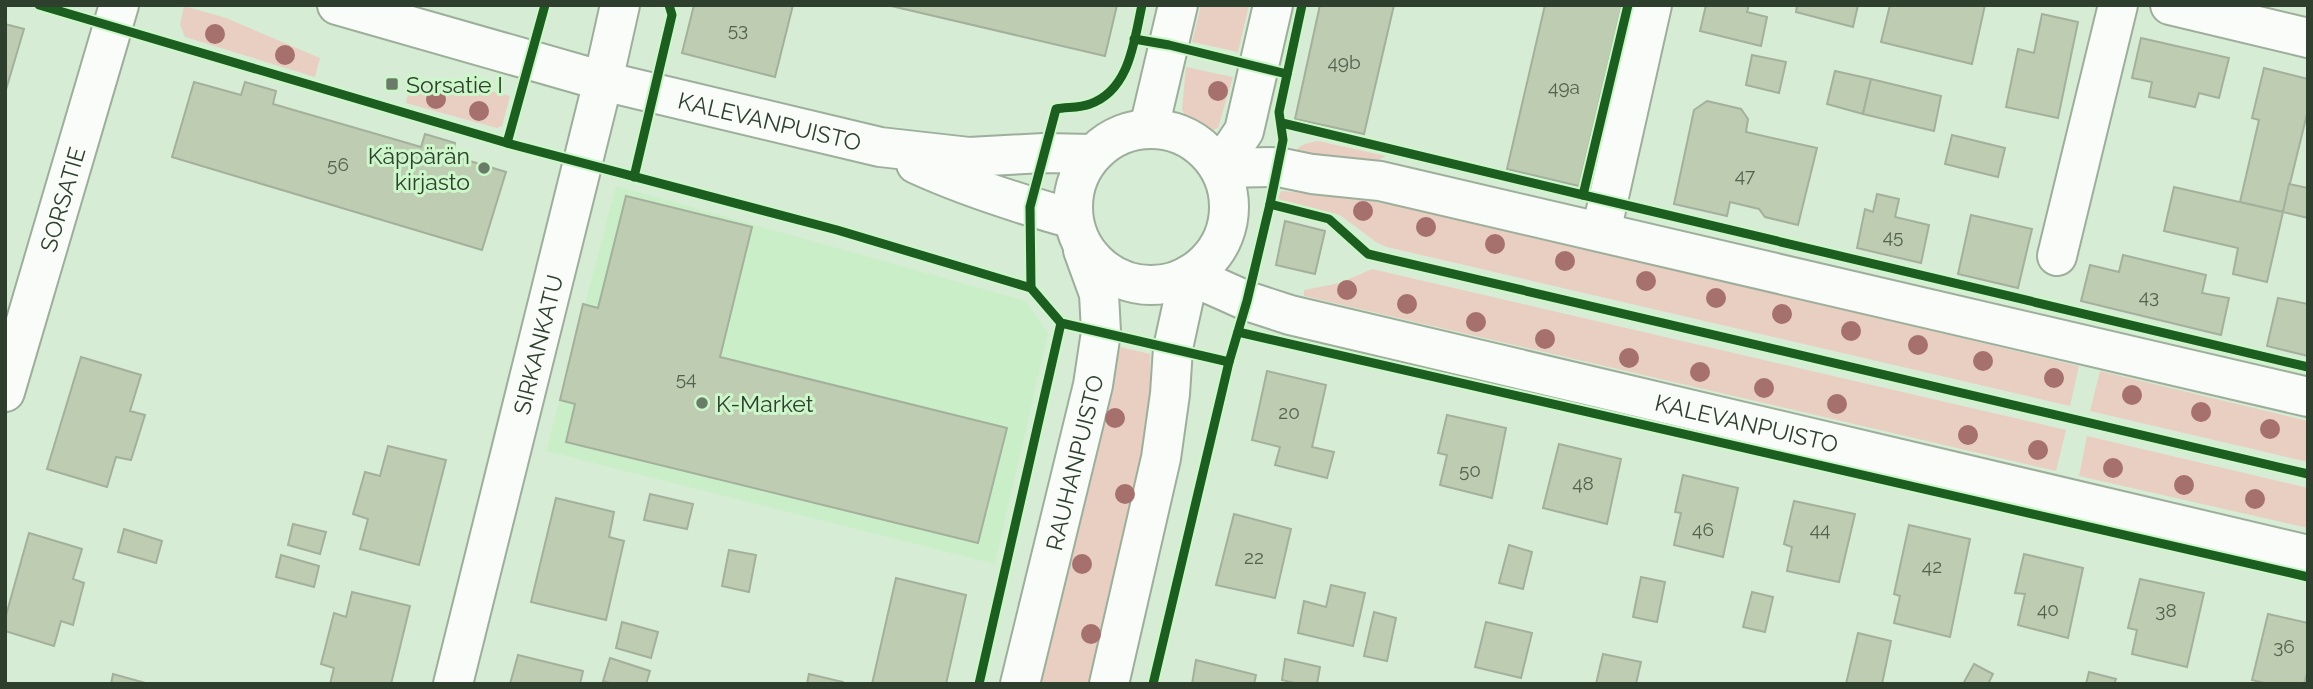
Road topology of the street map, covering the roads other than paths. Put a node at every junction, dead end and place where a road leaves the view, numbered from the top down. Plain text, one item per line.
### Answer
1 (119, 5) edge
2 (337, 5) edge
3 (620, 5) edge
4 (1178, 5) edge
5 (1273, 5) edge
6 (1653, 5) edge
7 (2118, 5) edge
8 (2170, 5) edge
9 (2308, 38) edge
10 (603, 81) junction
11 (1149, 128) junction
12 (880, 147) junction
13 (1093, 154) junction
14 (1219, 168) junction
15 (1077, 230) junction
16 (1601, 232) junction
17 (2057, 256) dead end
18 (1189, 275) junction
19 (5, 392) edge
20 (2308, 397) edge
21 (2308, 555) edge
22 (453, 684) edge
23 (1020, 684) edge
24 (1109, 684) edge

1 - 19 street, SORSATIE
2 - 10 street, KALEVANPUISTO
3 - 10 street, SIRKANKATU
4 - 11 street
5 - 14 street
6 - 16 street
7 - 17 street
8 - 9 street
10 - 12 street, KALEVANPUISTO
10 - 22 street, SIRKANKATU
11 - 13 street
11 - 14 street
12 - 13 street, KALEVANPUISTO
12 - 15 street, KALEVANPUISTO
13 - 15 street
14 - 16 street
14 - 18 street
15 - 18 street
15 - 23 street, RAUHANPUISTO
16 - 20 street
18 - 21 street, KALEVANPUISTO
18 - 24 street

